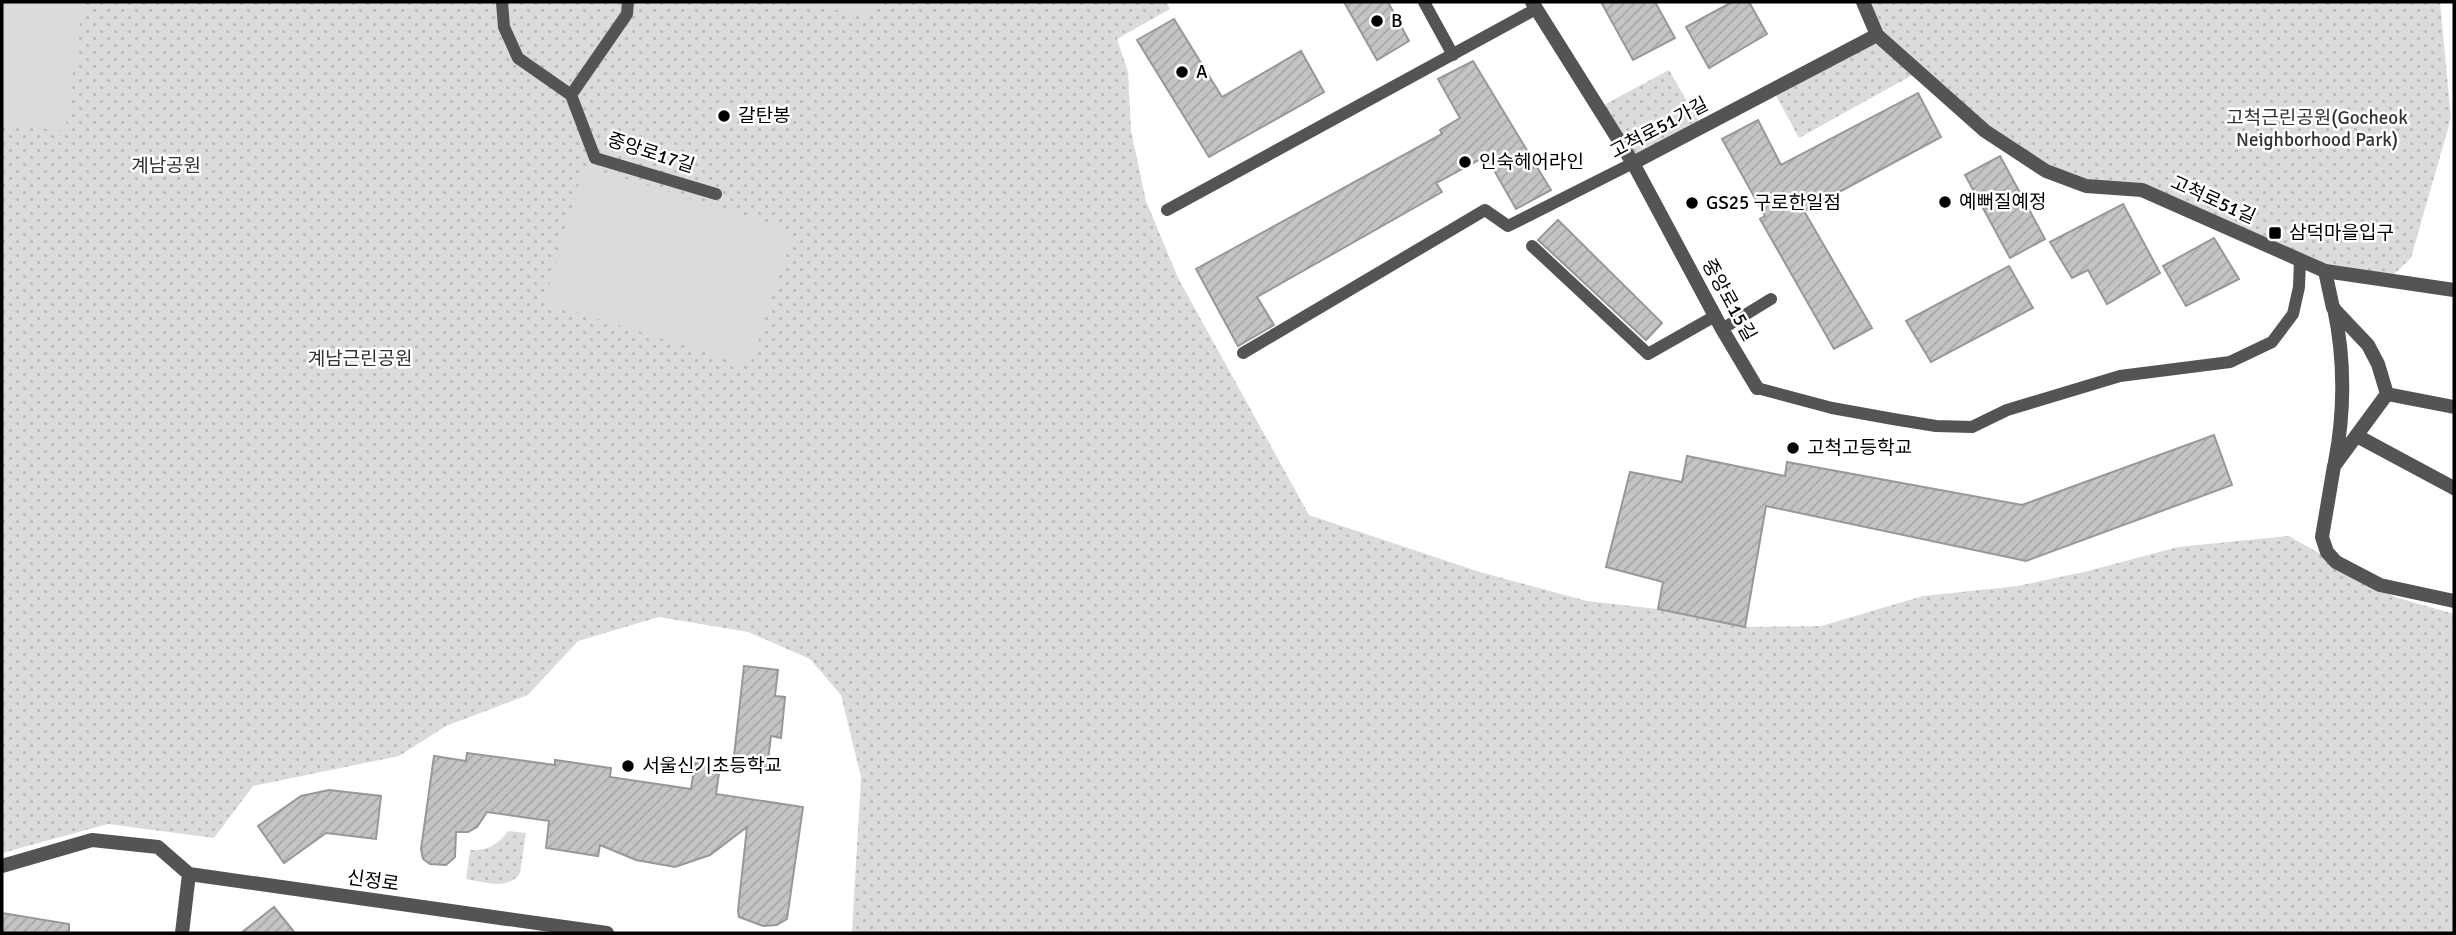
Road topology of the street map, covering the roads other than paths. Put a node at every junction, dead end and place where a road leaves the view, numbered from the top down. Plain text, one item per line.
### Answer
1 (502, 2) edge
2 (628, 2) edge
3 (1424, 2) edge
4 (1863, 2) edge
5 (1534, 6) edge
6 (1877, 35) junction
7 (1453, 55) junction
8 (572, 95) junction
9 (1633, 163) junction
10 (716, 194) dead end
11 (1167, 210) dead end
12 (1532, 246) dead end
13 (2300, 259) junction
14 (2325, 271) junction
15 (2454, 290) edge
16 (1771, 299) dead end
17 (2333, 308) junction
18 (1718, 323) junction
19 (1243, 353) dead end
20 (1757, 388) joint
21 (2388, 394) junction
22 (2454, 407) edge
23 (2357, 436) junction
24 (2333, 466) junction
25 (2454, 488) edge
26 (2454, 601) edge
27 (2, 866) edge
28 (189, 874) junction
29 (550, 929) edge
30 (182, 933) edge
31 (607, 933) edge

1 - 8 lane
2 - 8 lane
3 - 7 lane
4 - 6 street, 고척로51길
5 - 7 lane, 중앙로15길
5 - 9 street, 중앙로15길
6 - 9 street, 고척로51가길
6 - 13 street, 고척로51길
7 - 11 lane, 중앙로15길
8 - 10 lane, 중앙로17길
9 - 18 street, 중앙로15길
9 - 19 lane, 고척로51가길
12 - 18 lane
13 - 14 street, 고척로51길
13 - 20 lane, 중앙로15길
14 - 15 street, 고척로51길
14 - 17 street
16 - 18 lane
17 - 21 street
17 - 24 street
18 - 20 street, 중앙로15길
21 - 22 street
21 - 23 street
23 - 24 street
23 - 25 street
24 - 26 street
27 - 28 street
28 - 29 street, 신정로
28 - 30 street
29 - 31 street, 신정로

